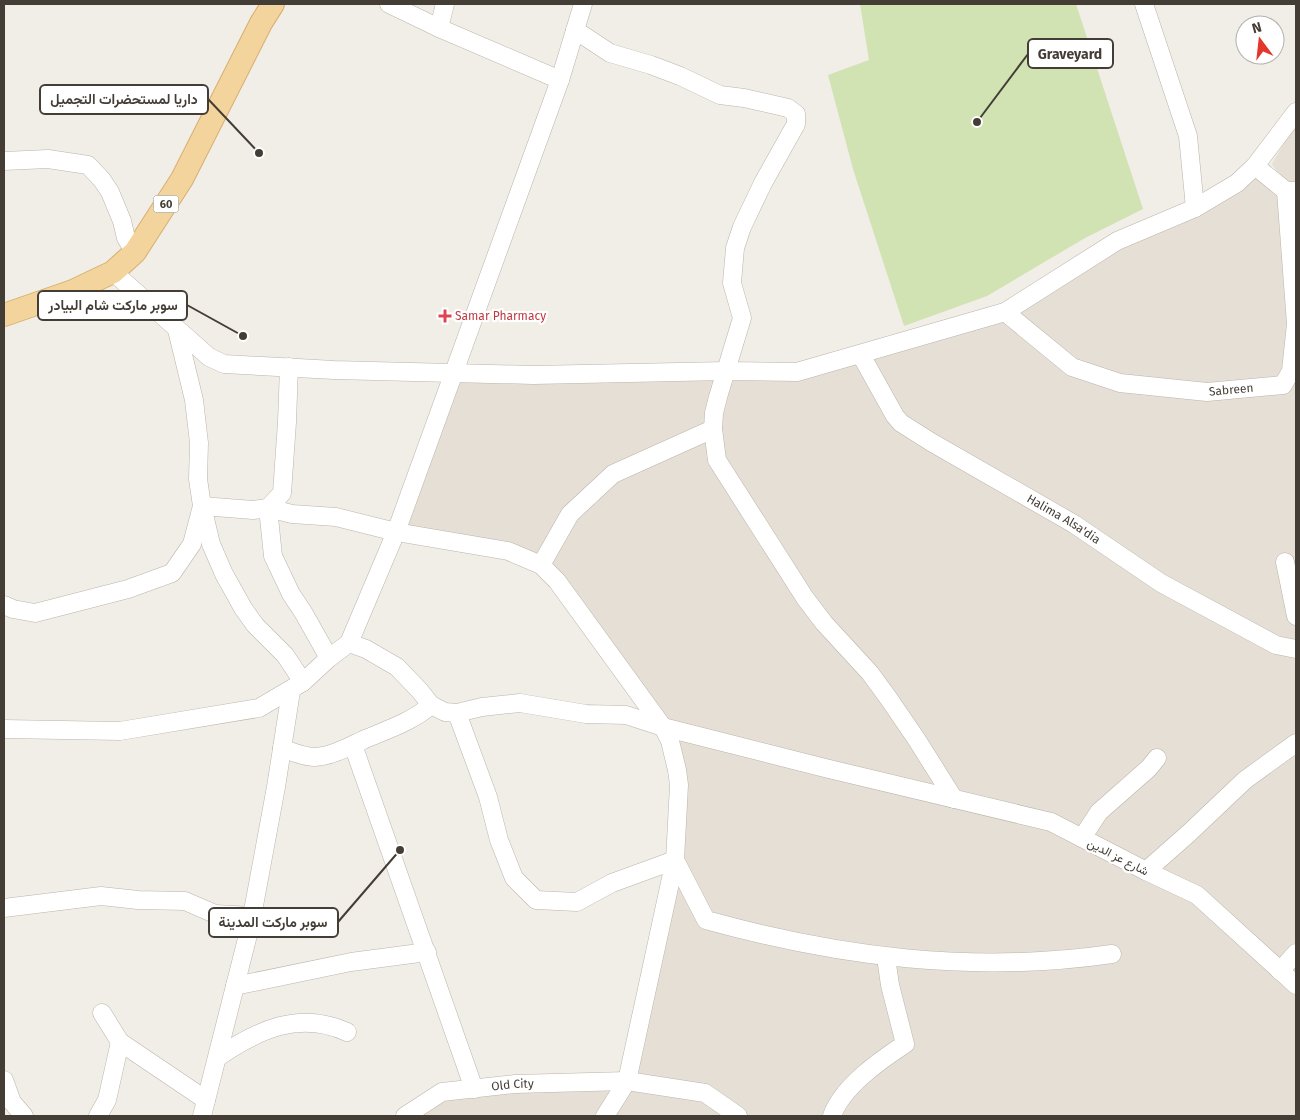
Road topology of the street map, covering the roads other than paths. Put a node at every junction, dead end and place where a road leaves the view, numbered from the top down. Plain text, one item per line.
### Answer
1 (273, 4) edge
2 (389, 4) edge
3 (445, 4) edge
4 (584, 4) edge
5 (1144, 4) edge
6 (262, 13) edge
7 (439, 28) junction
8 (575, 30) junction
9 (560, 80) junction
10 (1296, 112) edge
11 (4, 161) edge
12 (1255, 166) junction
13 (1291, 191) edge
14 (1195, 208) junction
15 (135, 252) junction
16 (113, 272) junction
17 (1005, 312) junction
18 (4, 315) edge
19 (177, 330) junction
20 (861, 354) junction
21 (289, 368) junction
22 (726, 371) junction
23 (453, 373) junction
24 (713, 428) junction
25 (202, 506) junction
26 (268, 508) junction
27 (396, 532) junction
28 (1285, 562) dead end
29 (541, 565) junction
30 (4, 604) edge
31 (1296, 616) edge
32 (349, 643) junction
33 (1296, 649) edge
34 (329, 658) junction
35 (297, 687) junction
36 (431, 705) junction
37 (457, 713) junction
38 (663, 727) junction
39 (4, 729) edge
40 (1296, 743) edge
41 (353, 744) junction
42 (282, 748) junction
43 (1157, 758) dead end
44 (954, 799) junction
45 (1082, 838) junction
46 (675, 860) junction
47 (1146, 871) junction
48 (4, 908) edge
49 (252, 916) junction
50 (427, 952) junction
51 (1296, 953) edge
52 (1112, 954) dead end
53 (886, 957) junction
54 (1280, 971) junction
55 (1296, 985) edge
56 (235, 986) junction
57 (102, 1013) dead end
58 (347, 1032) dead end
59 (120, 1042) junction
60 (218, 1057) junction
61 (4, 1080) edge
62 (627, 1081) junction
63 (474, 1089) junction
64 (204, 1108) edge
65 (24, 1116) edge
66 (98, 1116) edge
67 (405, 1116) edge
68 (605, 1116) edge
69 (738, 1116) edge
70 (832, 1116) edge

1 - 6 main road, 60
2 - 7 street
3 - 7 street
4 - 8 street
5 - 14 street
6 - 15 main road, 60
7 - 9 street
8 - 9 street
8 - 22 street
9 - 23 street
10 - 12 street
11 - 15 street
12 - 13 street
12 - 14 street
13 - 17 street, Sabreen
14 - 17 street
15 - 16 main road, 60
16 - 18 main road, 60
16 - 19 street
17 - 20 street
19 - 21 street
19 - 25 street
20 - 22 street
20 - 33 street, Halima Alsa'dia
21 - 23 street
21 - 26 street
22 - 23 street
22 - 24 street
23 - 27 street
24 - 29 street
24 - 44 street
25 - 26 street
25 - 30 street
25 - 35 street
26 - 27 street
26 - 34 street
27 - 29 street
27 - 32 street
28 - 31 street
29 - 38 street
32 - 34 street
32 - 36 street
34 - 35 street
35 - 39 street
35 - 42 street
36 - 37 street
36 - 41 street
37 - 38 street, شارع عز الدين
37 - 46 street
38 - 44 street, شارع عز الدين
38 - 46 street
40 - 47 street
41 - 42 street
41 - 50 street
42 - 49 street
43 - 45 street
44 - 45 street, شارع عز الدين
45 - 47 street, شارع عز الدين
46 - 53 street
46 - 62 street
47 - 54 street, شارع عز الدين
48 - 49 street
49 - 56 street
50 - 56 street
50 - 63 street
51 - 54 street
52 - 53 street
53 - 70 street
54 - 55 street, شارع عز الدين
56 - 60 street
57 - 59 street
58 - 60 street
59 - 64 street
59 - 66 street
60 - 64 street
61 - 65 street
62 - 63 street, Old City
62 - 68 street
62 - 69 street, Old City
63 - 67 street, Old City

